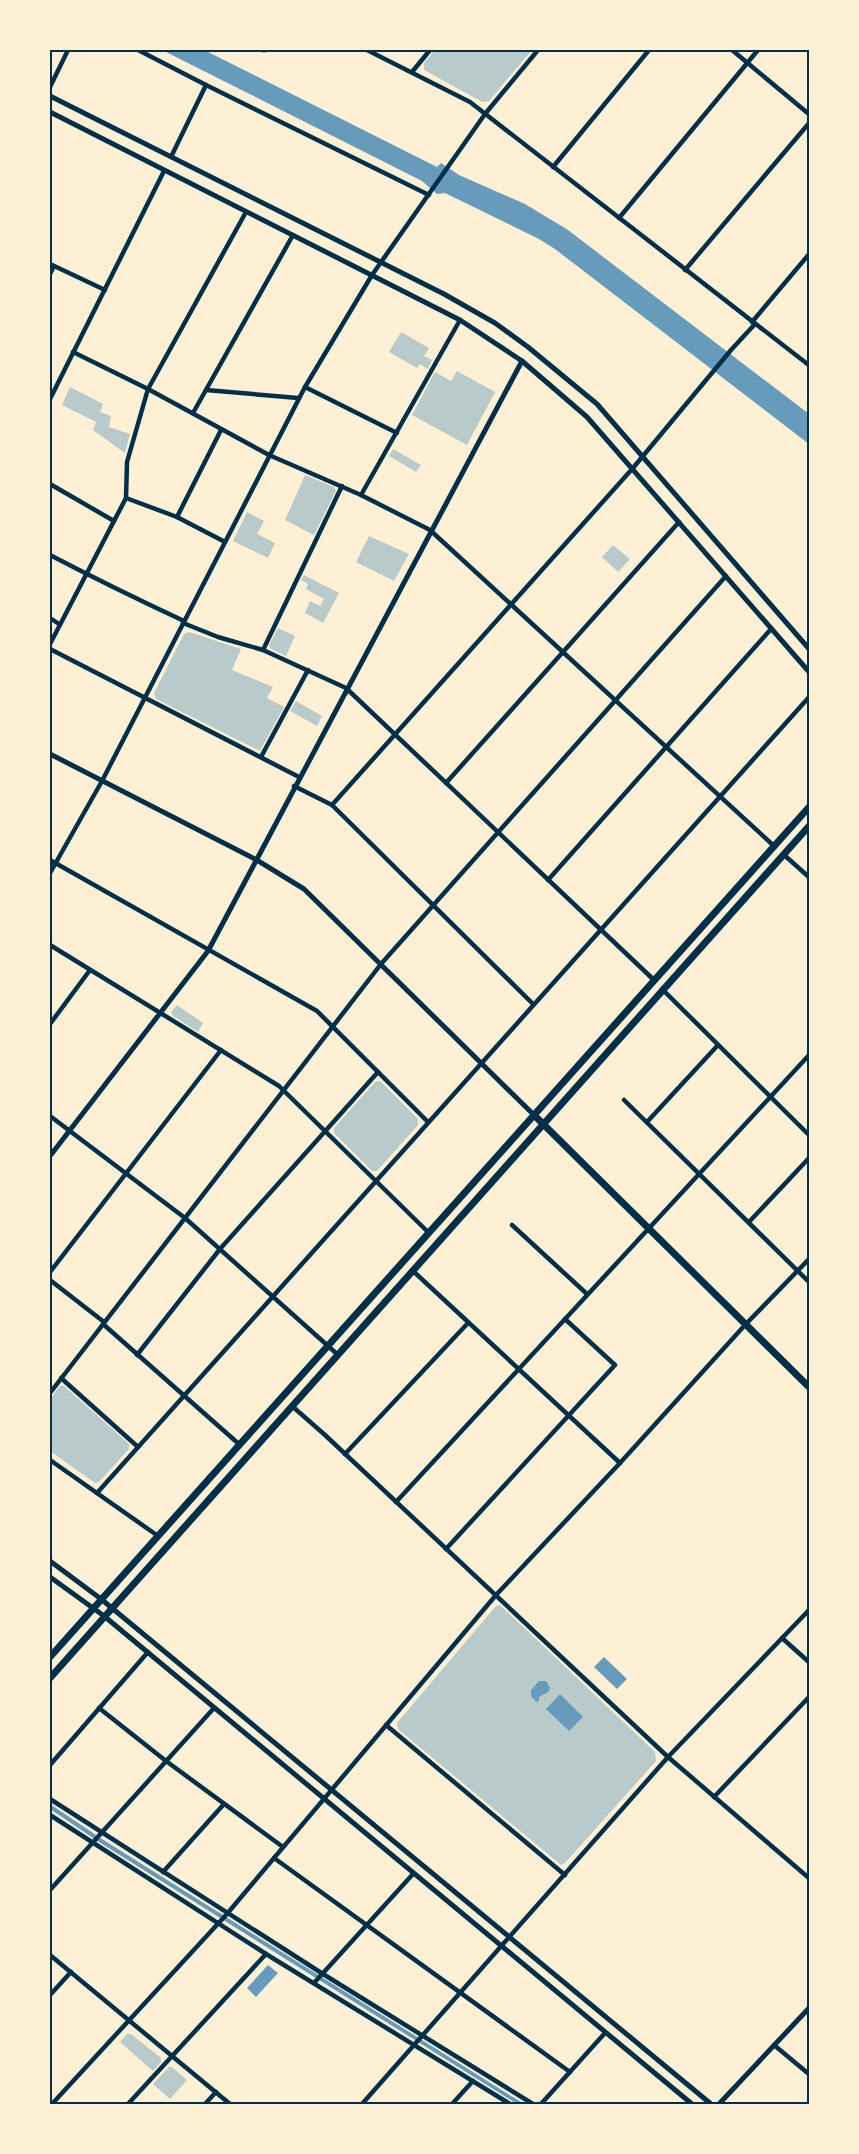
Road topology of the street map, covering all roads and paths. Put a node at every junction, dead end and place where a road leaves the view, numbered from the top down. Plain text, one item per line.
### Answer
1 (68, 50) edge
2 (138, 50) edge
3 (367, 50) edge
4 (430, 50) edge
5 (538, 50) edge
6 (649, 50) edge
7 (732, 50) edge
8 (758, 50) edge
9 (747, 62) junction
10 (412, 72) junction
11 (207, 85) junction
12 (50, 87) edge
13 (50, 96) edge
14 (50, 112) edge
15 (485, 114) junction
16 (810, 115) edge
17 (810, 122) edge
18 (171, 158) junction
19 (553, 167) junction
20 (164, 171) junction
21 (429, 195) junction
22 (246, 212) junction
23 (619, 218) junction
24 (293, 235) junction
25 (810, 253) edge
26 (381, 263) junction
27 (52, 265) edge
28 (686, 270) junction
29 (50, 274) edge
30 (372, 275) junction
31 (105, 290) junction
32 (460, 320) junction
33 (754, 323) junction
34 (73, 352) junction
35 (522, 361) junction
36 (810, 366) edge
37 (305, 387) junction
38 (148, 389) junction
39 (206, 390) junction
40 (298, 398) junction
41 (50, 399) edge
42 (193, 413) junction
43 (221, 430) junction
44 (397, 433) junction
45 (269, 455) junction
46 (642, 456) junction
47 (633, 468) junction
48 (50, 484) edge
49 (342, 486) junction
50 (361, 495) junction
51 (126, 498) junction
52 (177, 517) junction
53 (114, 521) junction
54 (678, 522) junction
55 (430, 530) junction
56 (225, 542) junction
57 (50, 555) edge
58 (85, 573) junction
59 (726, 576) junction
60 (511, 604) junction
61 (50, 618) edge
62 (184, 622) junction
63 (59, 624) junction
64 (771, 629) junction
65 (50, 644) edge
66 (50, 649) edge
67 (263, 650) junction
68 (810, 650) edge
69 (562, 652) junction
70 (308, 670) junction
71 (810, 673) edge
72 (346, 688) junction
73 (810, 696) edge
74 (144, 697) junction
75 (615, 700) junction
76 (395, 734) junction
77 (666, 747) junction
78 (50, 754) edge
79 (261, 757) junction
80 (299, 777) junction
81 (102, 781) junction
82 (446, 783) junction
83 (294, 786) junction
84 (720, 796) junction
85 (332, 805) junction
86 (810, 806) edge
87 (810, 825) edge
88 (498, 832) junction
89 (774, 846) junction
90 (783, 854) junction
91 (255, 859) junction
92 (52, 862) edge
93 (50, 873) edge
94 (810, 878) edge
95 (548, 880) junction
96 (433, 905) junction
97 (600, 929) junction
98 (50, 945) edge
99 (208, 951) junction
100 (381, 964) junction
101 (90, 970) junction
102 (654, 980) junction
103 (662, 989) junction
104 (533, 1004) junction
105 (159, 1014) junction
106 (50, 1024) edge
107 (333, 1027) junction
108 (718, 1046) junction
109 (221, 1050) junction
110 (810, 1054) edge
111 (481, 1063) junction
112 (378, 1072) junction
113 (284, 1090) junction
114 (770, 1097) junction
115 (624, 1100) dead end
116 (534, 1115) junction
117 (50, 1116) edge
118 (428, 1122) junction
119 (648, 1122) junction
120 (543, 1124) junction
121 (70, 1130) junction
122 (325, 1131) junction
123 (810, 1136) edge
124 (50, 1156) edge
125 (810, 1157) edge
126 (127, 1173) junction
127 (700, 1174) junction
128 (376, 1181) junction
129 (185, 1218) junction
130 (749, 1222) junction
131 (512, 1225) dead end
132 (648, 1230) junction
133 (429, 1233) junction
134 (220, 1249) junction
135 (810, 1258) edge
136 (412, 1270) junction
137 (797, 1271) junction
138 (50, 1272) edge
139 (50, 1280) edge
140 (810, 1282) edge
141 (587, 1294) junction
142 (273, 1296) junction
143 (565, 1319) junction
144 (104, 1323) junction
145 (468, 1323) junction
146 (745, 1325) junction
147 (328, 1346) junction
148 (337, 1354) junction
149 (137, 1355) junction
150 (518, 1370) junction
151 (61, 1378) junction
152 (810, 1388) edge
153 (50, 1393) edge
154 (183, 1396) junction
155 (292, 1406) junction
156 (568, 1417) junction
157 (240, 1445) junction
158 (138, 1447) junction
159 (345, 1454) junction
160 (50, 1460) edge
161 (620, 1463) junction
162 (97, 1493) junction
163 (396, 1502) junction
164 (158, 1536) junction
165 (446, 1549) junction
166 (50, 1561) edge
167 (50, 1577) edge
168 (496, 1595) junction
169 (101, 1599) junction
170 (94, 1608) junction
171 (112, 1608) junction
172 (810, 1610) edge
173 (104, 1616) junction
174 (782, 1638) junction
175 (148, 1652) junction
176 (50, 1658) edge
177 (810, 1663) edge
178 (50, 1678) edge
179 (810, 1696) edge
180 (99, 1708) junction
181 (214, 1708) junction
182 (386, 1725) junction
183 (668, 1757) junction
184 (166, 1761) junction
185 (50, 1765) edge
186 (332, 1790) junction
187 (714, 1797) junction
188 (50, 1799) edge
189 (324, 1799) junction
190 (224, 1804) junction
191 (50, 1815) edge
192 (100, 1834) junction
193 (93, 1842) junction
194 (284, 1847) junction
195 (274, 1858) junction
196 (163, 1872) junction
197 (413, 1874) junction
198 (565, 1875) junction
199 (810, 1879) edge
200 (50, 1890) edge
201 (224, 1918) junction
202 (366, 1926) junction
203 (509, 1938) junction
204 (501, 1947) junction
205 (266, 1954) junction
206 (50, 1955) edge
207 (71, 1972) junction
208 (319, 1978) junction
209 (50, 1995) edge
210 (460, 1995) junction
211 (810, 2007) edge
212 (129, 2020) junction
213 (605, 2033) junction
214 (422, 2037) junction
215 (416, 2044) junction
216 (774, 2045) junction
217 (172, 2056) junction
218 (570, 2072) junction
219 (810, 2075) edge
220 (473, 2081) junction
221 (216, 2092) junction
222 (52, 2104) edge
223 (128, 2104) edge
224 (205, 2104) edge
225 (231, 2104) edge
226 (362, 2104) edge
227 (452, 2104) edge
228 (510, 2104) edge
229 (533, 2104) edge
230 (541, 2104) edge
231 (692, 2104) edge
232 (711, 2104) edge
233 (719, 2104) edge

1 - 12 street
2 - 11 street
3 - 10 street
4 - 10 street
5 - 15 street
6 - 19 street
7 - 9 street
8 - 9 street
9 - 16 street
9 - 23 street
10 - 15 street
11 - 18 street
11 - 21 street
13 - 18 street
14 - 20 street
15 - 19 street
15 - 21 street
17 - 28 street
18 - 26 street
19 - 23 street
20 - 22 street
20 - 31 street
21 - 26 street
22 - 24 street
22 - 38 street
23 - 28 street
24 - 30 street
24 - 39 street
25 - 33 street
26 - 30 street
26 - 46 street
27 - 29 street
27 - 31 street
28 - 33 street
30 - 32 street
30 - 37 street
31 - 34 street
32 - 35 street
32 - 44 street
33 - 36 street
33 - 46 street
34 - 38 street
34 - 41 street
35 - 47 street
35 - 55 street
37 - 40 street
37 - 44 street
38 - 42 street
38 - 51 street
39 - 40 street
39 - 42 street
40 - 45 street
42 - 43 street
43 - 45 street
43 - 52 street
44 - 50 street
45 - 49 street
45 - 56 street
46 - 47 street
46 - 68 street
47 - 54 street
47 - 60 street
48 - 53 street
49 - 50 street
49 - 67 street
50 - 55 street
51 - 52 street
51 - 53 street
52 - 56 street
53 - 58 street
54 - 59 street
54 - 69 street
55 - 60 street
55 - 72 street
56 - 62 street
57 - 58 street
58 - 62 street
58 - 63 street
59 - 64 street
59 - 75 street
60 - 69 street
60 - 76 street
61 - 63 street
62 - 67 street
62 - 74 street
63 - 65 street
64 - 71 street
64 - 77 street
66 - 74 street
67 - 70 street
69 - 75 street
69 - 82 street
70 - 72 street
70 - 79 street
72 - 76 street
72 - 80 street
73 - 84 street
74 - 79 street
74 - 81 street
75 - 77 street
75 - 88 street
76 - 82 street
76 - 85 street
77 - 84 street
77 - 95 street
78 - 81 street
79 - 80 street
80 - 83 street
81 - 91 street
81 - 92 street
82 - 88 street
83 - 85 street
83 - 91 street
84 - 89 street
84 - 97 street
85 - 96 street
86 - 89 main road
87 - 90 main road
88 - 95 street
88 - 96 street
89 - 102 main road
90 - 94 street
90 - 103 main road
91 - 99 street
91 - 100 street
92 - 93 street
92 - 99 street
95 - 97 street
96 - 100 street
96 - 104 street
97 - 102 street
97 - 104 street
98 - 101 street
99 - 105 street
99 - 107 street
100 - 107 street
100 - 111 street
101 - 105 street
101 - 106 street
102 - 116 main road
103 - 108 street
103 - 120 main road
104 - 111 street
105 - 109 street
105 - 121 street
107 - 112 street
107 - 113 street
108 - 114 street
108 - 119 street
109 - 113 street
109 - 126 street
110 - 114 street
111 - 116 street
111 - 118 street
112 - 118 street
112 - 122 street
113 - 122 street
113 - 129 street
114 - 123 street
114 - 127 street
115 - 119 street
116 - 120 main road
116 - 133 main road
117 - 121 street
118 - 128 street
119 - 127 street
120 - 132 main road
120 - 136 main road
121 - 124 street
121 - 126 street
122 - 128 street
122 - 134 street
125 - 130 street
126 - 129 street
126 - 138 street
127 - 130 street
127 - 132 street
128 - 133 street
128 - 142 street
129 - 134 street
129 - 144 street
130 - 137 street
131 - 141 street
132 - 141 street
132 - 146 main road
133 - 147 main road
134 - 142 street
134 - 149 street
135 - 137 street
136 - 145 street
136 - 148 main road
137 - 140 street
137 - 146 street
139 - 144 street
141 - 143 street
142 - 147 street
142 - 154 street
143 - 150 street
143 - 156 street
144 - 149 street
144 - 151 street
145 - 150 street
145 - 159 street
146 - 152 main road
146 - 161 street
147 - 148 street
147 - 157 main road
148 - 155 main road
149 - 154 street
150 - 156 street
150 - 163 street
151 - 153 street
151 - 158 street
154 - 157 street
154 - 158 street
155 - 159 street
155 - 171 main road
156 - 161 street
156 - 165 street
157 - 164 main road
158 - 162 street
159 - 163 street
160 - 162 street
161 - 168 street
162 - 164 street
163 - 165 street
164 - 169 main road
165 - 168 street
166 - 169 street
167 - 170 street
168 - 182 street
168 - 183 street
169 - 170 main road
169 - 171 street
170 - 173 street
170 - 176 main road
171 - 173 main road
171 - 186 street
172 - 174 street
173 - 175 street
173 - 178 main road
174 - 177 street
174 - 183 street
175 - 180 street
175 - 181 street
179 - 187 street
180 - 184 street
180 - 185 street
181 - 184 street
181 - 189 street
182 - 186 street
182 - 198 street
183 - 187 street
183 - 198 street
184 - 190 street
184 - 192 street
186 - 189 street
186 - 203 street
187 - 199 street
188 - 192 street
189 - 194 street
189 - 197 street
190 - 194 street
190 - 196 street
191 - 193 street
192 - 193 street
192 - 196 street
193 - 200 street
193 - 201 street
194 - 195 street
195 - 201 street
195 - 202 street
196 - 201 street
197 - 202 street
197 - 204 street
198 - 203 street
201 - 205 street
201 - 208 street
201 - 212 street
202 - 208 street
202 - 210 street
203 - 204 street
203 - 232 street
204 - 210 street
204 - 213 street
205 - 208 street
205 - 217 street
206 - 207 street
207 - 209 street
207 - 212 street
208 - 214 street
208 - 215 street
210 - 214 street
210 - 218 street
211 - 216 street
212 - 217 street
212 - 222 street
213 - 218 street
213 - 231 street
214 - 215 street
214 - 229 street
215 - 220 street
215 - 226 street
216 - 219 street
216 - 233 street
217 - 221 street
217 - 223 street
218 - 230 street
220 - 227 street
220 - 228 street
221 - 224 street
221 - 225 street

